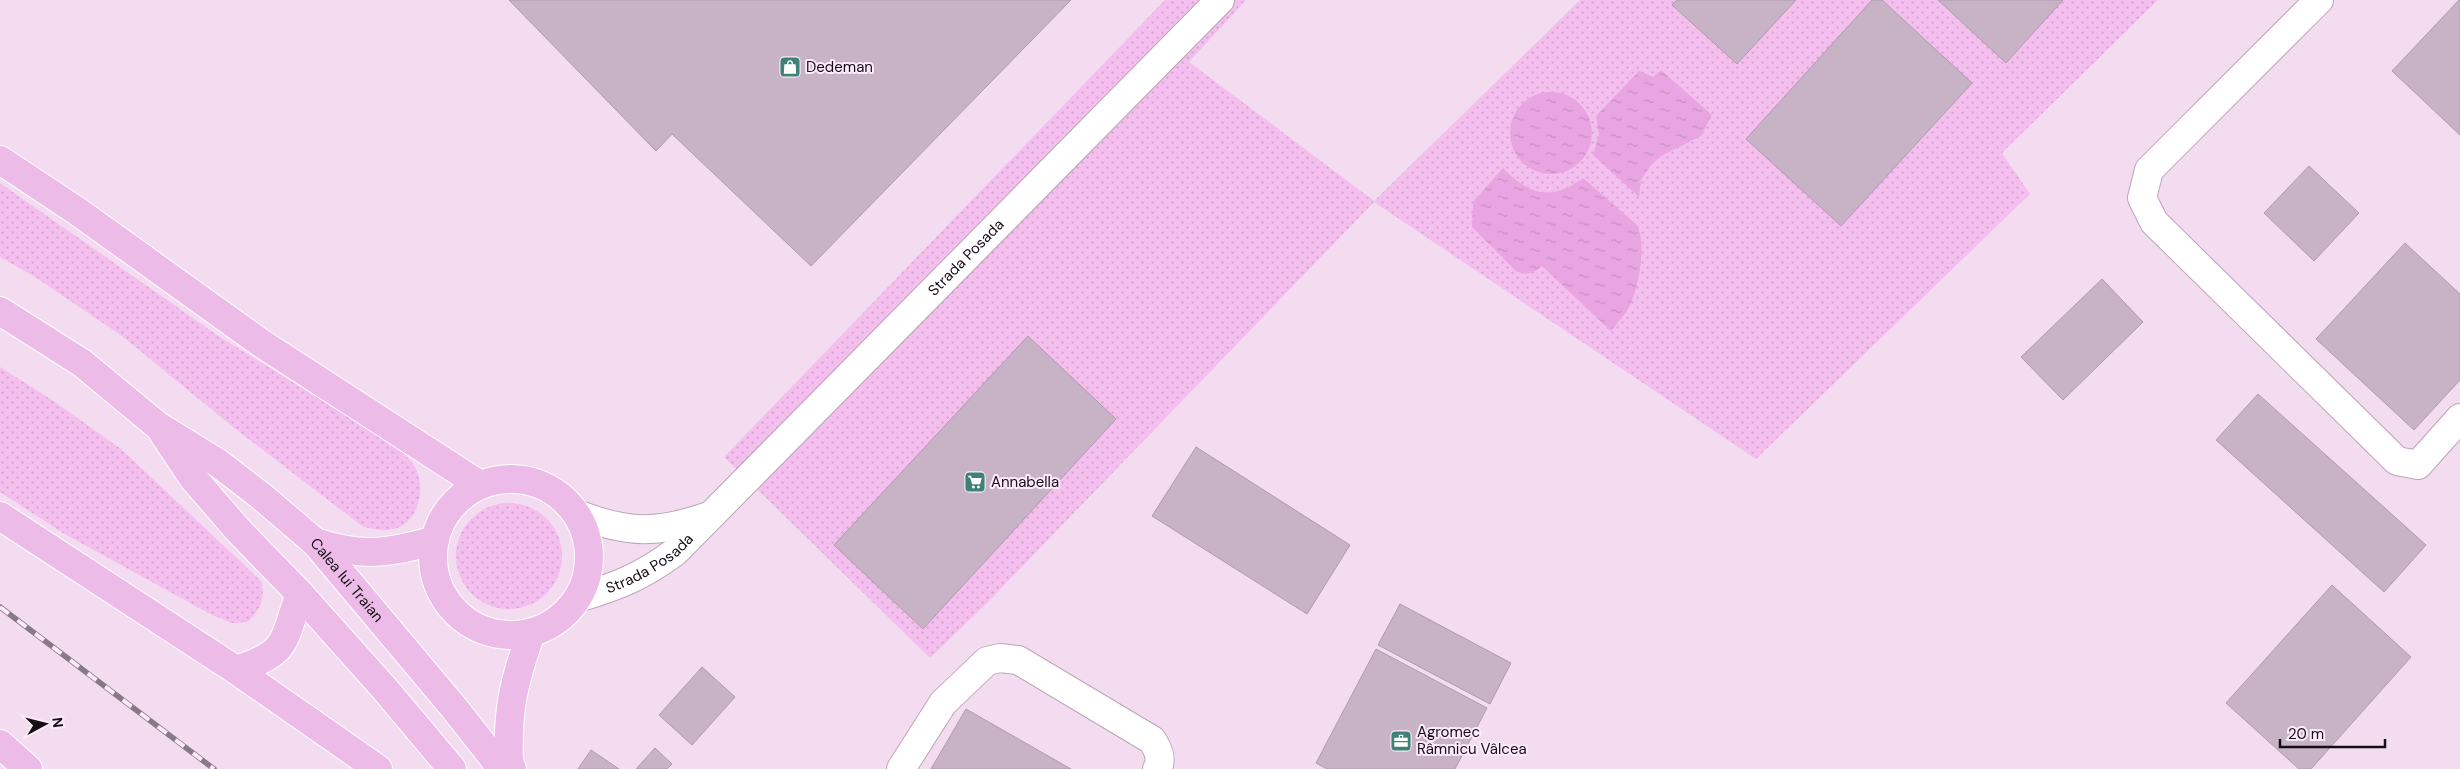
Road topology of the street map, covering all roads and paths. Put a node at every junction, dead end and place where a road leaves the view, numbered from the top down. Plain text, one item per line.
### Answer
1 (1220, 0) edge
2 (2319, 0) edge
3 (0, 160) edge
4 (0, 311) edge
5 (2460, 418) edge
6 (158, 426) junction
7 (480, 485) junction
8 (577, 514) junction
9 (713, 515) junction
10 (0, 516) edge
11 (435, 540) junction
12 (315, 542) junction
13 (300, 594) junction
14 (578, 598) junction
15 (531, 632) junction
16 (236, 670) junction
17 (0, 744) edge
18 (28, 769) edge
19 (378, 769) edge
20 (452, 769) edge
21 (502, 769) edge
22 (512, 769) edge
23 (901, 769) edge
24 (1157, 769) edge

1 - 9 street, Strada Posada
2 - 5 street
3 - 7 main road
4 - 6 main road, Calea lui Traian
6 - 12 main road, Calea lui Traian
6 - 13 main road, Calea lui Traian
7 - 8 main road
7 - 11 main road
8 - 9 street, Strada Posada
8 - 14 main road
9 - 14 street, Strada Posada
10 - 16 main road
11 - 12 main road
11 - 15 main road
12 - 21 main road, Calea lui Traian
13 - 16 main road
13 - 20 main road, Calea lui Traian
14 - 15 main road
15 - 22 main road
16 - 19 main road
17 - 18 main road
23 - 24 street

